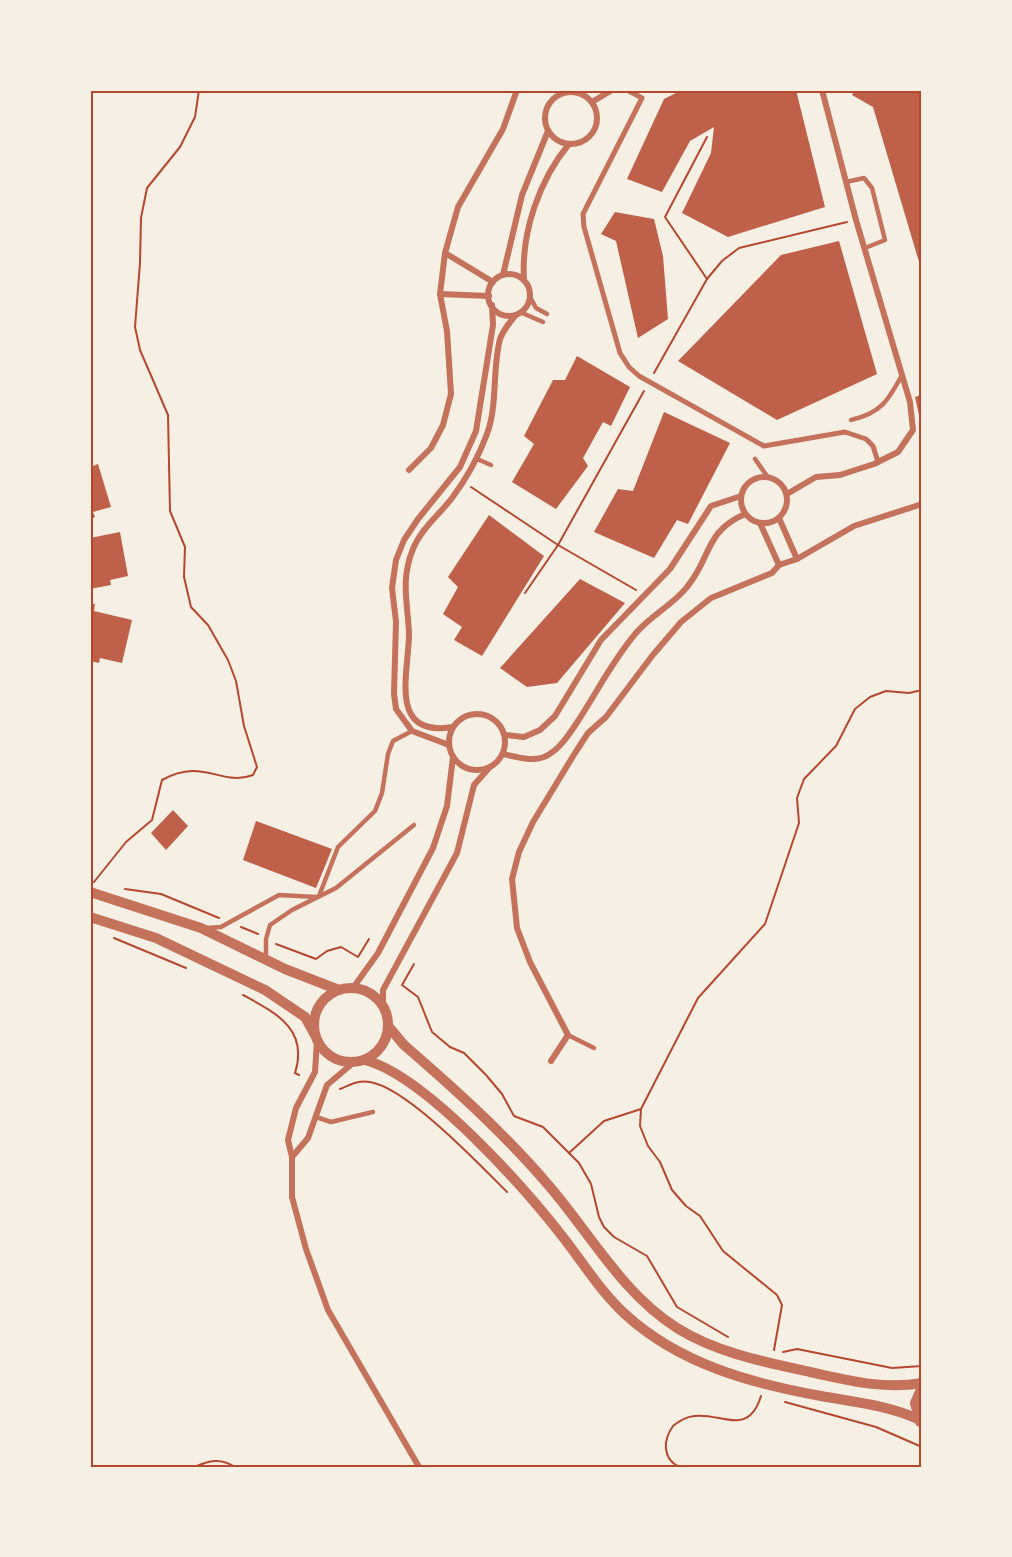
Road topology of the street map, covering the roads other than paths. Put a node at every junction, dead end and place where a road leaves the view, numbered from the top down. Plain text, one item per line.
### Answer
1 (517, 90) edge
2 (551, 90) edge
3 (612, 90) edge
4 (627, 90) edge
5 (822, 90) edge
6 (577, 91) edge
7 (550, 102) junction
8 (591, 102) junction
9 (548, 131) junction
10 (569, 144) junction
11 (846, 182) junction
12 (865, 248) junction
13 (445, 253) junction
14 (503, 275) junction
15 (524, 280) junction
16 (493, 282) junction
17 (440, 294) junction
18 (489, 296) junction
19 (530, 297) junction
20 (492, 305) junction
21 (517, 314) junction
22 (547, 315) dead end
23 (543, 322) dead end
24 (902, 375) junction
25 (851, 420) dead end
26 (477, 459) junction
27 (755, 459) dead end
28 (878, 462) junction
29 (491, 465) dead end
30 (409, 470) dead end
31 (767, 476) junction
32 (787, 494) junction
33 (741, 496) junction
34 (922, 504) edge
35 (745, 514) junction
36 (779, 518) junction
37 (759, 523) junction
38 (797, 559) junction
39 (779, 564) junction
40 (453, 727) junction
41 (412, 731) junction
42 (505, 735) junction
43 (449, 745) junction
44 (503, 754) junction
45 (453, 757) junction
46 (489, 768) junction
47 (414, 825) dead end
48 (95, 894) edge
49 (318, 897) junction
50 (91, 917) edge
51 (201, 928) junction
52 (266, 960) junction
53 (353, 988) junction
54 (339, 990) junction
55 (383, 1006) junction
56 (388, 1027) junction
57 (568, 1035) junction
58 (316, 1038) junction
59 (594, 1048) dead end
60 (359, 1061) junction
61 (551, 1061) dead end
62 (373, 1112) dead end
63 (316, 1117) junction
64 (292, 1157) junction
65 (922, 1385) edge
66 (920, 1422) edge
67 (419, 1467) edge

1 - 13 street
2 - 7 street
3 - 8 street
4 - 28 street
5 - 11 street
6 - 7 street
6 - 8 street
7 - 9 street
8 - 10 street
9 - 10 street
9 - 14 street
10 - 15 street
11 - 12 street
11 - 12 lane
12 - 24 street
13 - 16 street
13 - 17 street
14 - 15 street
14 - 16 street
15 - 19 street
16 - 18 street
17 - 18 street
17 - 30 street
18 - 20 street
19 - 21 street
19 - 22 lane
20 - 21 street
20 - 41 street
21 - 23 lane
21 - 26 street
24 - 25 lane
24 - 28 street
26 - 29 lane
26 - 40 street
27 - 31 lane
28 - 32 street
31 - 32 street
31 - 33 street
32 - 36 street
33 - 35 street
33 - 42 street
34 - 38 street
35 - 37 street
35 - 44 street
36 - 37 street
36 - 38 street
37 - 39 street
38 - 39 street
39 - 57 street
40 - 42 street
40 - 43 street
41 - 43 street
41 - 49 lane
42 - 44 street
43 - 45 street
44 - 46 street
45 - 46 street
45 - 53 street
46 - 55 street
47 - 49 lane
48 - 51 street
49 - 51 lane
49 - 52 lane
50 - 58 street
51 - 52 street
52 - 54 street
53 - 54 street
53 - 55 street
54 - 58 street
55 - 56 street
56 - 60 street
56 - 65 street
57 - 59 lane
57 - 61 street
58 - 60 street
58 - 64 street
60 - 63 street
60 - 66 street
62 - 63 lane
63 - 64 street
64 - 67 street
65 - 66 street

